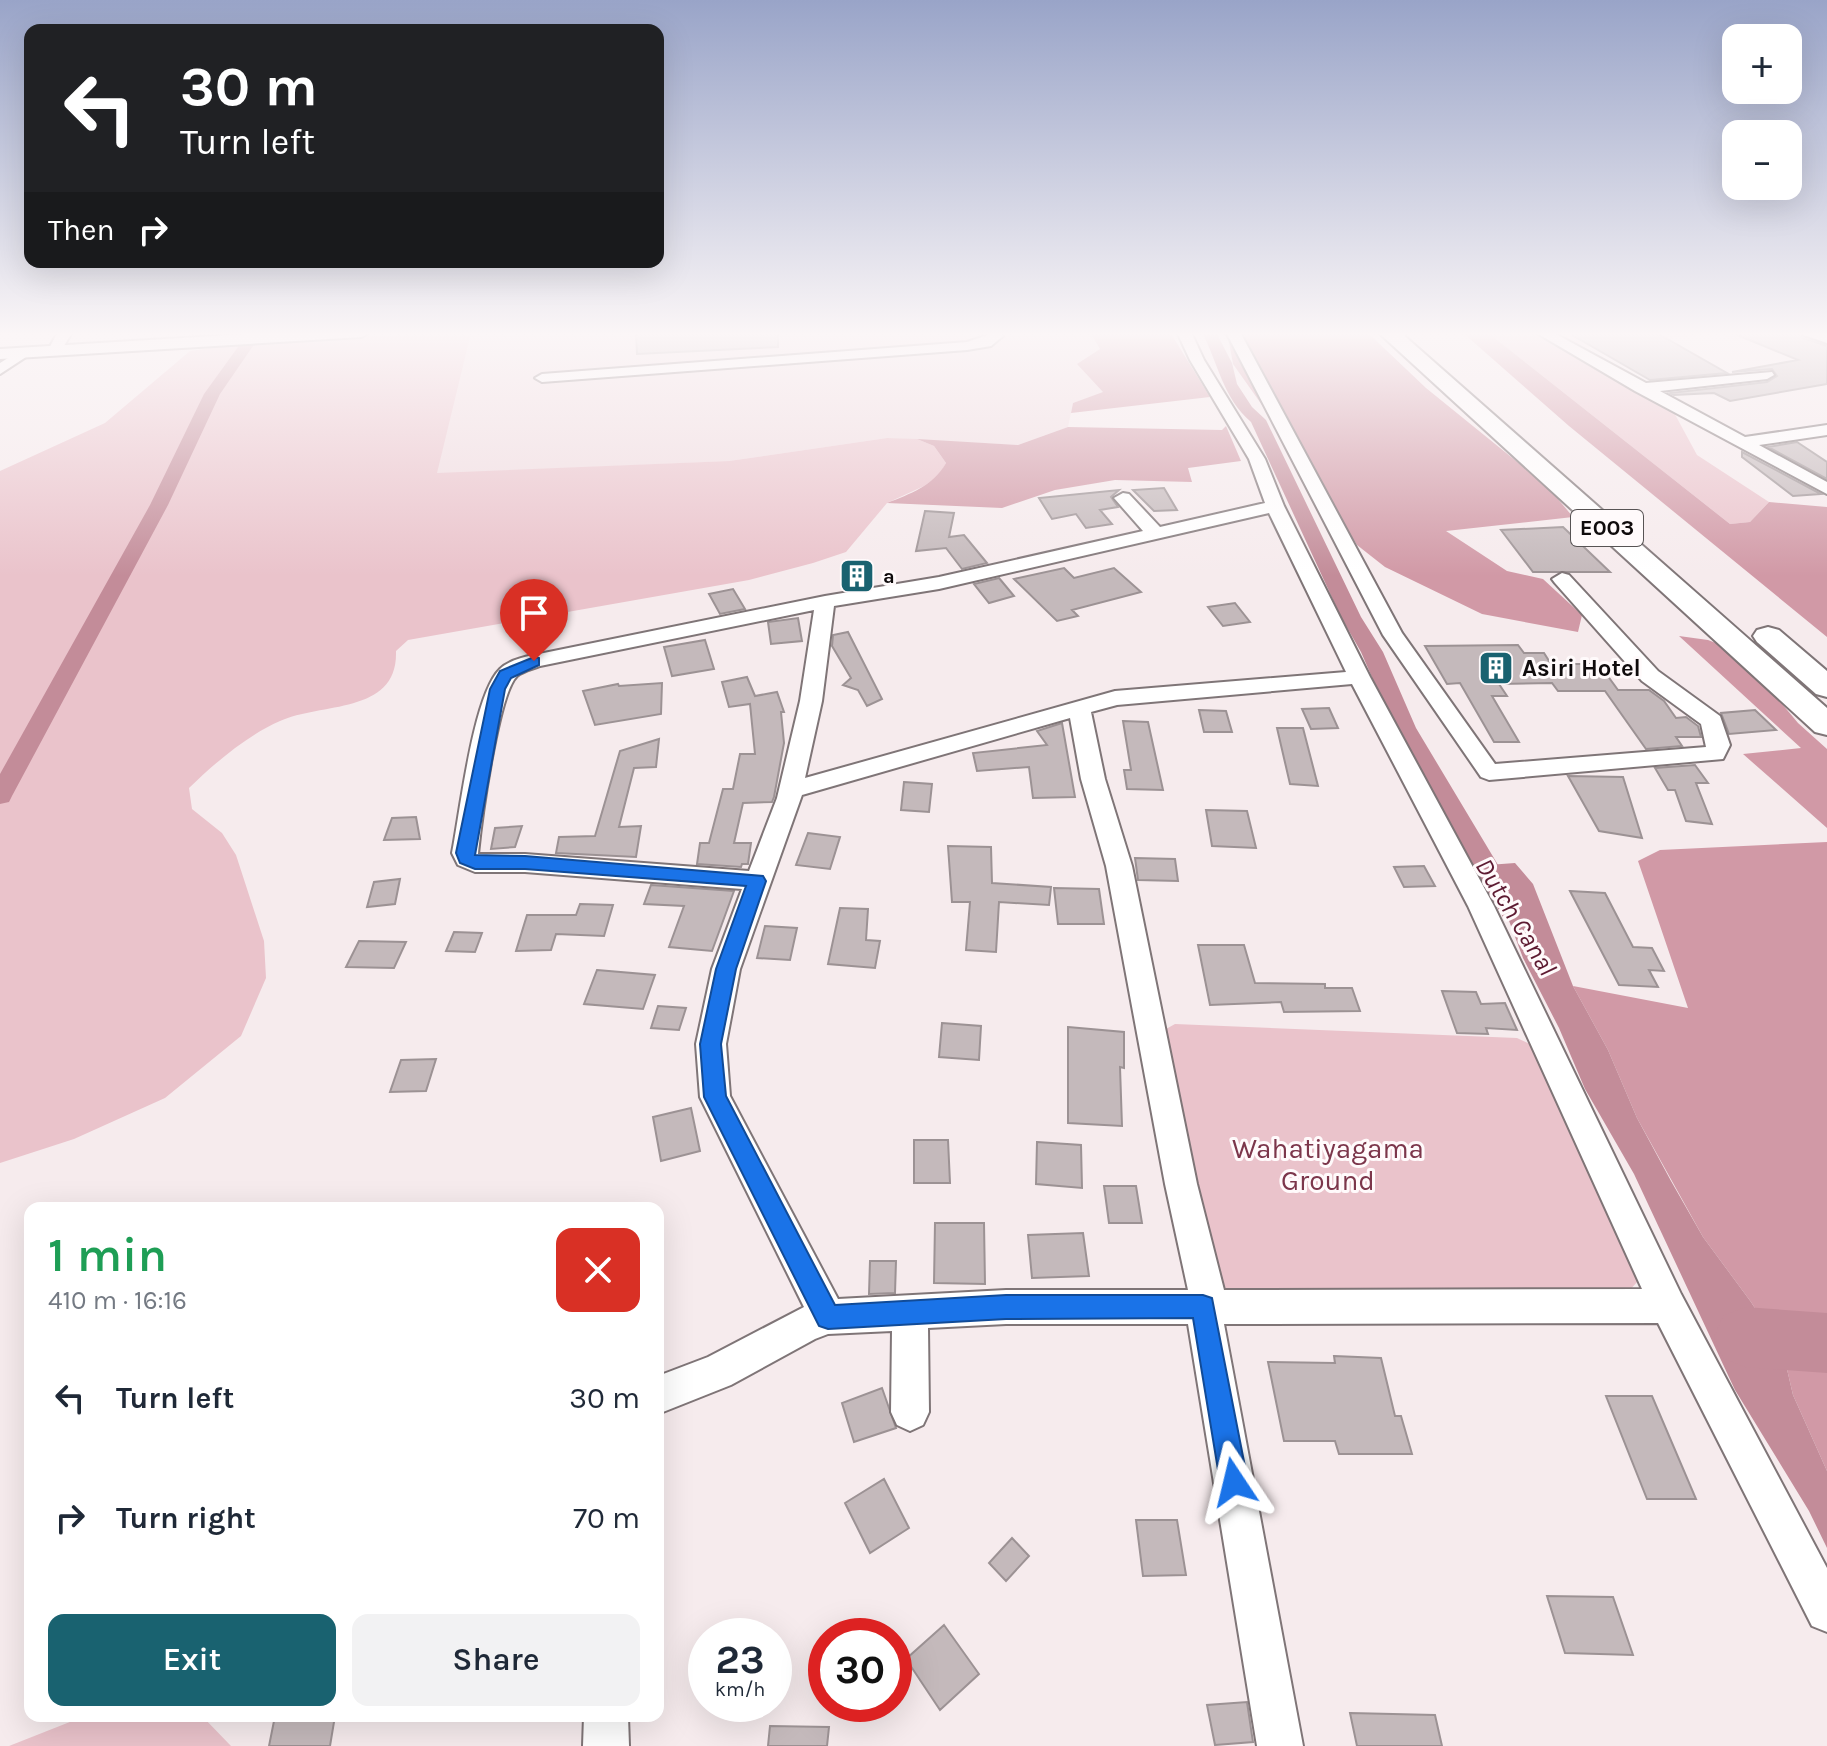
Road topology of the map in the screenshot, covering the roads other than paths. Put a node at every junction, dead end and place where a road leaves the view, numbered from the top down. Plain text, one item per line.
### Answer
1 (1231, 413) edge
2 (1274, 413) edge
3 (1479, 413) edge
4 (1506, 413) edge
5 (1686, 413) edge
6 (1827, 430) edge
7 (1740, 443) junction
8 (1827, 489) edge
9 (1123, 498) dead end
10 (1275, 506) junction
11 (1155, 533) junction
12 (1562, 579) dead end
13 (1707, 584) dead end
14 (825, 602) junction
15 (1750, 620) dead end
16 (1359, 677) junction
17 (1827, 687) edge
18 (1079, 708) junction
19 (1827, 725) edge
20 (791, 790) junction
21 (757, 881) junction
22 (1207, 1306) junction
23 (1668, 1306) junction
24 (910, 1312) junction
25 (828, 1317) junction
26 (664, 1393) edge
27 (910, 1412) dead end
28 (1827, 1611) edge
29 (606, 1722) edge
30 (606, 1746) edge
31 (1280, 1746) edge

1 - 10 street
2 - 12 street
3 - 19 highway, E003
4 - 13 highway, E003
5 - 7 street
6 - 7 street
7 - 8 street
9 - 11 street
10 - 11 street
10 - 16 street
11 - 14 street
14 - 20 street
14 - 21 street
15 - 17 highway
16 - 18 street
16 - 23 street
18 - 20 street
18 - 22 street
20 - 21 street
21 - 25 street
22 - 23 street
22 - 24 street
22 - 31 street
23 - 28 street
24 - 25 street
24 - 27 street
25 - 26 street
29 - 30 street

